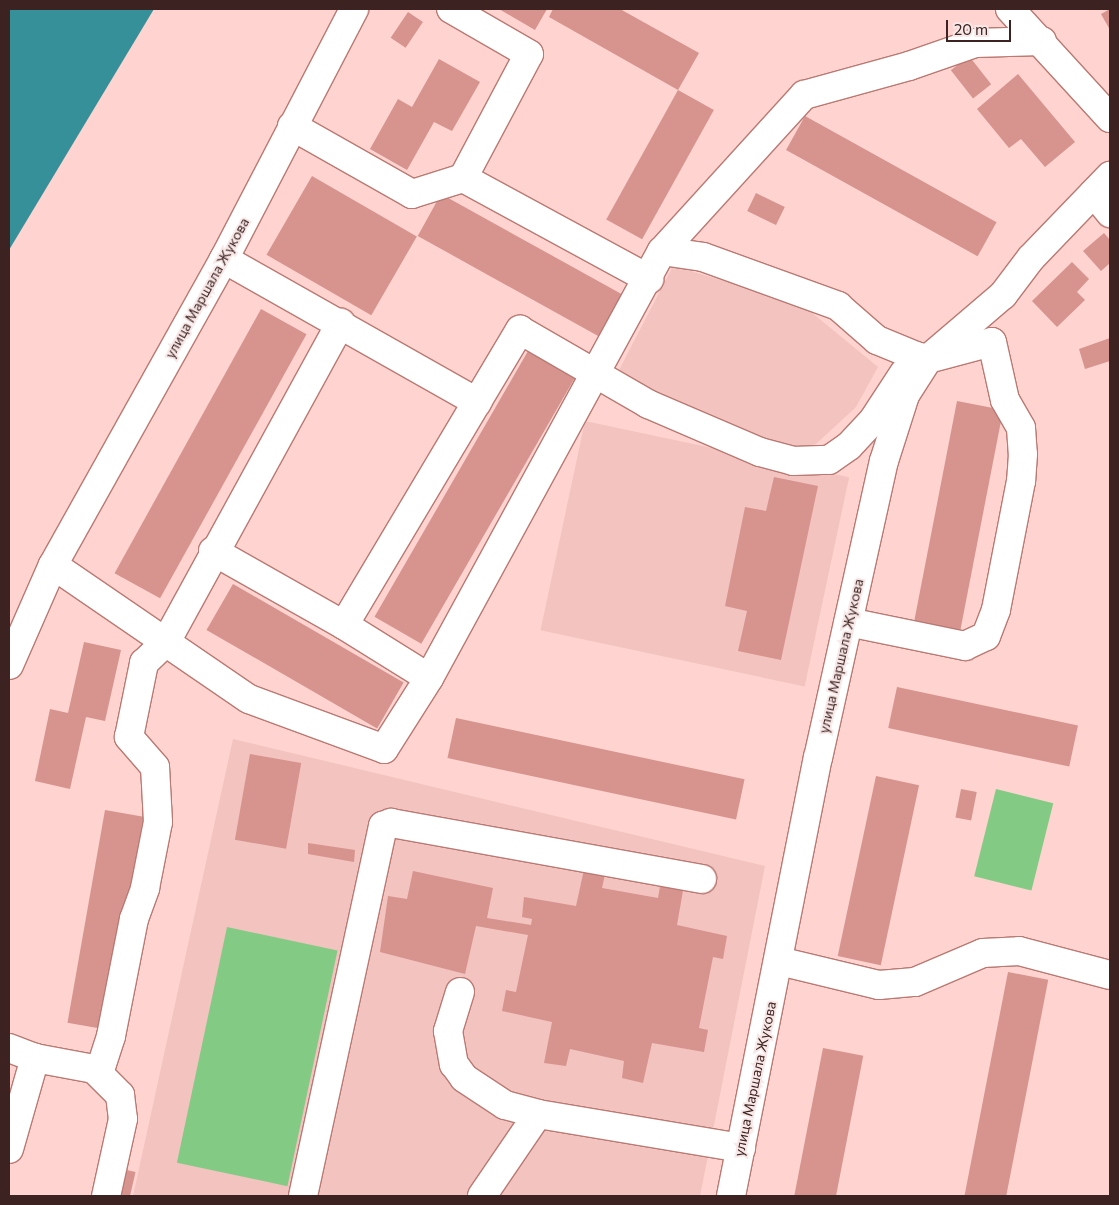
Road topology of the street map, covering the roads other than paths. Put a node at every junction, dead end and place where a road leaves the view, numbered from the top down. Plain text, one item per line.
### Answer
1 (354, 9) edge
2 (450, 9) edge
3 (1010, 9) edge
4 (1042, 41) junction
5 (1110, 118) edge
6 (292, 126) junction
7 (463, 178) junction
8 (1105, 194) edge
9 (662, 252) junction
10 (224, 259) junction
11 (649, 279) junction
12 (341, 323) junction
13 (922, 357) junction
14 (596, 373) junction
15 (477, 402) junction
16 (213, 551) junction
17 (53, 565) junction
18 (848, 622) junction
19 (344, 625) junction
20 (166, 642) junction
21 (9, 665) edge
22 (429, 678) junction
23 (702, 880) dead end
24 (779, 961) junction
25 (1110, 975) edge
26 (460, 992) dead end
27 (9, 1048) edge
28 (35, 1058) junction
29 (94, 1069) junction
30 (538, 1114) junction
31 (741, 1148) junction
32 (9, 1149) edge
33 (106, 1196) edge
34 (303, 1196) edge
35 (482, 1196) edge
36 (731, 1196) edge

1 - 6 street, улица Маршала Жукова
2 - 7 street
3 - 4 street
4 - 5 street
4 - 9 street
6 - 7 street
6 - 10 street, улица Маршала Жукова
7 - 11 street
8 - 13 street
9 - 11 street
9 - 13 street
10 - 12 street
10 - 17 street, улица Маршала Жукова
11 - 14 street
12 - 15 street
12 - 16 street
13 - 14 street
13 - 18 street, улица Маршала Жукова
13 - 18 street
14 - 15 street
14 - 22 street
15 - 19 street
16 - 19 street
16 - 20 street
17 - 20 street
17 - 21 street, улица Маршала Жукова
18 - 24 street, улица Маршала Жукова
19 - 22 street
20 - 22 street
20 - 29 street
23 - 34 street
24 - 25 street
24 - 31 street, улица Маршала Жукова
26 - 30 street
27 - 28 street
28 - 29 street
28 - 32 street
29 - 33 street
30 - 31 street
30 - 35 street
31 - 36 street, улица Маршала Жукова

